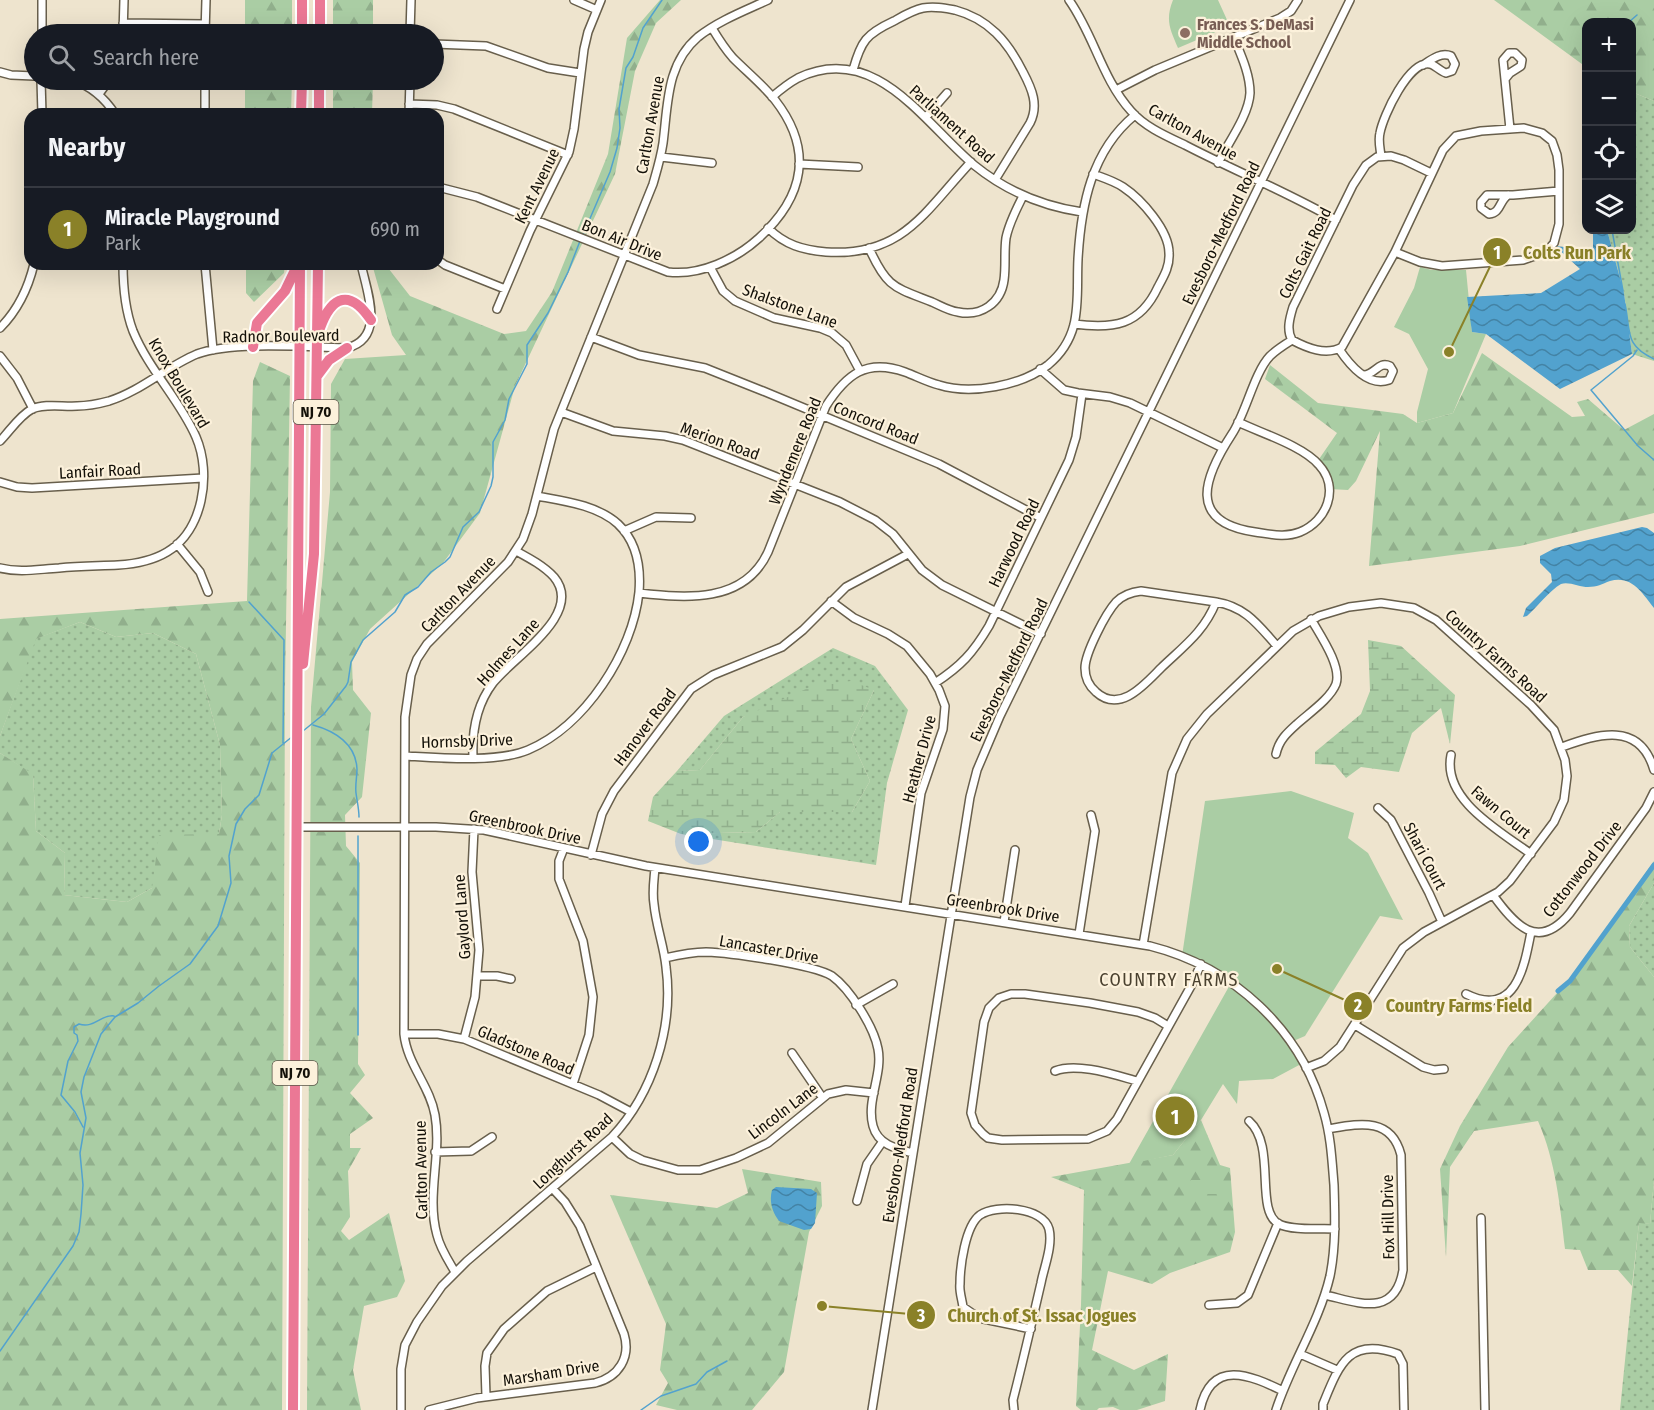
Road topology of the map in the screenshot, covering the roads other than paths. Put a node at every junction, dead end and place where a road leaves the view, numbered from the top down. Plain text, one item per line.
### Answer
1 (42, 0) edge
2 (124, 0) edge
3 (206, 0) edge
4 (302, 0) edge
5 (320, 0) edge
6 (411, 0) edge
7 (574, 0) edge
8 (601, 0) edge
9 (768, 0) edge
10 (1069, 0) edge
11 (1298, 0) edge
12 (1350, 0) edge
13 (597, 10) junction
14 (123, 23) joint
15 (42, 24) edge
16 (205, 24) joint
17 (302, 24) edge
18 (320, 24) edge
19 (410, 24) edge
20 (712, 28) junction
21 (1234, 38) junction
22 (444, 44) edge
23 (1423, 65) dead end
24 (853, 70) junction
25 (0, 72) edge
26 (580, 73) junction
27 (24, 76) edge
28 (1506, 78) dead end
29 (41, 90) edge
30 (93, 90) edge
31 (102, 90) edge
32 (205, 90) edge
33 (302, 90) edge
34 (319, 90) edge
35 (410, 90) edge
36 (1116, 90) junction
37 (947, 93) dead end
38 (99, 94) junction
39 (772, 97) junction
40 (409, 104) junction
41 (42, 108) edge
42 (110, 108) edge
43 (205, 108) edge
44 (301, 108) edge
45 (319, 108) edge
46 (409, 108) edge
47 (1135, 116) junction
48 (926, 117) junction
49 (1510, 129) junction
50 (568, 155) junction
51 (1381, 156) junction
52 (661, 157) junction
53 (971, 162) junction
54 (1218, 162) junction
55 (712, 164) dead end
56 (799, 164) junction
57 (858, 167) dead end
58 (1431, 173) junction
59 (1093, 174) junction
60 (995, 180) junction
61 (1262, 184) junction
62 (444, 188) edge
63 (1559, 191) junction
64 (1508, 195) dead end
65 (1023, 196) junction
66 (1082, 212) junction
67 (535, 220) junction
68 (1336, 220) junction
69 (768, 228) junction
70 (869, 248) junction
71 (1395, 252) junction
72 (624, 256) junction
73 (444, 264) edge
74 (710, 267) junction
75 (32, 270) edge
76 (123, 270) edge
77 (206, 270) edge
78 (296, 270) edge
79 (299, 270) edge
80 (318, 270) edge
81 (362, 270) edge
82 (505, 289) junction
83 (497, 309) dead end
84 (371, 320) junction
85 (1074, 324) junction
86 (0, 328) edge
87 (591, 337) junction
88 (1292, 340) junction
89 (317, 342) junction
90 (252, 347) junction
91 (300, 347) junction
92 (347, 348) junction
93 (1339, 349) junction
94 (213, 350) junction
95 (0, 356) edge
96 (1040, 369) junction
97 (860, 371) junction
98 (1364, 375) dead end
99 (158, 376) junction
100 (317, 376) junction
101 (1082, 394) junction
102 (33, 409) junction
103 (561, 412) junction
104 (1149, 412) junction
105 (822, 417) junction
106 (1238, 422) junction
107 (0, 441) edge
108 (1223, 448) junction
109 (203, 478) junction
110 (0, 482) edge
111 (794, 484) junction
112 (537, 496) junction
113 (692, 518) dead end
114 (1041, 518) junction
115 (624, 531) junction
116 (177, 544) junction
117 (516, 550) junction
118 (908, 554) junction
119 (0, 568) edge
120 (208, 592) dead end
121 (639, 593) junction
122 (831, 601) junction
123 (1216, 602) junction
124 (995, 612) junction
125 (1311, 619) junction
126 (1041, 634) junction
127 (1276, 646) junction
128 (935, 683) junction
129 (298, 731) junction
130 (1562, 747) junction
131 (1276, 754) dead end
132 (1451, 755) dead end
133 (405, 756) junction
134 (473, 757) junction
135 (1654, 770) edge
136 (1654, 792) edge
137 (1378, 808) dead end
138 (1091, 815) dead end
139 (297, 827) junction
140 (406, 827) junction
141 (474, 829) junction
142 (564, 848) junction
143 (1015, 850) dead end
144 (1531, 854) junction
145 (591, 855) junction
146 (655, 868) junction
147 (1493, 895) junction
148 (904, 906) junction
149 (951, 913) junction
150 (1004, 922) junction
151 (1442, 922) junction
152 (1531, 932) junction
153 (1079, 934) junction
154 (1143, 945) junction
155 (665, 958) junction
156 (1201, 964) junction
157 (478, 976) junction
158 (510, 979) dead end
159 (893, 984) dead end
160 (1466, 994) dead end
161 (856, 1005) junction
162 (1355, 1025) junction
163 (1168, 1026) junction
164 (404, 1034) junction
165 (464, 1039) junction
166 (792, 1053) dead end
167 (1306, 1068) junction
168 (1444, 1069) dead end
169 (1055, 1071) dead end
170 (1137, 1081) junction
171 (573, 1084) junction
172 (874, 1093) junction
173 (822, 1097) junction
174 (631, 1112) junction
175 (1249, 1121) dead end
176 (1328, 1129) junction
177 (492, 1137) dead end
178 (612, 1137) junction
179 (883, 1141) junction
180 (435, 1152) junction
181 (913, 1153) junction
182 (553, 1189) junction
183 (858, 1201) dead end
184 (1481, 1218) dead end
185 (1278, 1223) junction
186 (1335, 1229) junction
187 (596, 1267) junction
188 (455, 1272) junction
189 (1325, 1295) junction
190 (1209, 1305) dead end
191 (1031, 1329) junction
192 (1300, 1354) junction
193 (1337, 1370) junction
194 (1283, 1391) junction
195 (486, 1396) junction
196 (293, 1410) edge
197 (401, 1410) edge
198 (429, 1410) edge
199 (873, 1410) edge
200 (1014, 1410) edge
201 (1200, 1410) edge
202 (1276, 1410) edge
203 (1323, 1410) edge
204 (1404, 1410) edge
205 (1485, 1410) edge

1 - 15 street
2 - 14 street
3 - 16 street
4 - 17 highway
5 - 18 highway
6 - 19 street
7 - 13 street
8 - 13 street, Kent Avenue
9 - 20 street, Carlton Avenue
10 - 36 street, Carlton Avenue
11 - 21 street
12 - 61 street, Evesboro-Medford Road
13 - 26 street, Kent Avenue
14 - 16 street
20 - 39 street, Bon Air Drive
20 - 52 street, Carlton Avenue
21 - 36 street
21 - 54 street
22 - 26 street
23 - 51 street
24 - 39 street, Parliament Road
24 - 48 street, Parliament Road
24 - 60 street
25 - 27 street
26 - 50 street, Kent Avenue
28 - 49 street
29 - 41 street
30 - 38 street
31 - 38 street
32 - 43 street
33 - 44 highway
34 - 45 highway
35 - 40 street
36 - 47 street, Carlton Avenue
37 - 48 street
38 - 42 street
39 - 56 street, Bon Air Drive
40 - 46 street
40 - 50 street
47 - 54 street, Carlton Avenue
47 - 59 street
48 - 53 street, Parliament Road
49 - 58 street
49 - 63 street
50 - 67 street, Kent Avenue
51 - 58 street
51 - 68 street, Colts Gait Road
52 - 55 street
52 - 72 street, Carlton Avenue
53 - 60 street, Parliament Road
53 - 70 street
54 - 61 street, Carlton Avenue
56 - 57 street
56 - 69 street, Bon Air Drive
58 - 71 street
59 - 66 street
59 - 85 street
60 - 65 street, Parliament Road
61 - 68 street, Carlton Avenue
61 - 104 street, Evesboro-Medford Road
62 - 67 street, Bon Air Drive
63 - 64 street
63 - 71 street
65 - 66 street, Parliament Road
65 - 70 street
66 - 85 street
67 - 72 street, Bon Air Drive
67 - 82 street, Kent Avenue
68 - 88 street, Colts Gait Road
69 - 70 street
69 - 74 street, Bon Air Drive
71 - 93 street
72 - 74 street, Bon Air Drive
72 - 87 street, Carlton Avenue
73 - 82 street
74 - 97 street, Shalstone Lane
75 - 86 street
76 - 99 street, Knox Boulevard
77 - 94 street
78 - 90 highway
79 - 91 highway, NJ 70
80 - 89 highway, NJ 70
81 - 84 street
82 - 83 street, Kent Avenue
84 - 89 highway
84 - 92 street, Radnor Boulevard
85 - 96 street
87 - 103 street, Carlton Avenue
87 - 105 street, Concord Road
88 - 93 street
88 - 106 street
89 - 91 street, Radnor Boulevard
89 - 92 street, Radnor Boulevard
89 - 100 highway, NJ 70
90 - 91 street, Radnor Boulevard
90 - 94 street, Radnor Boulevard
91 - 129 highway, NJ 70
92 - 100 highway
93 - 98 street
94 - 99 street, Radnor Boulevard
95 - 102 street
96 - 97 street
96 - 101 street
97 - 105 street, Wyndemere Road
99 - 102 street, Radnor Boulevard
99 - 109 street, Knox Boulevard
100 - 129 highway, NJ 70
101 - 104 street
101 - 114 street, Harwood Road
102 - 107 street
103 - 111 street, Merion Road
103 - 112 street, Carlton Avenue
104 - 108 street
104 - 126 street, Evesboro-Medford Road
105 - 111 street, Wyndemere Road
105 - 114 street, Concord Road
106 - 108 street
106 - 108 street
109 - 110 street, Lanfair Road
109 - 116 street, Knox Boulevard
111 - 118 street, Merion Road
111 - 121 street, Wyndemere Road
112 - 115 street, Hornsby Drive
112 - 117 street, Carlton Avenue
113 - 115 street
114 - 124 street, Harwood Road
115 - 121 street, Hornsby Drive
116 - 119 street, Knox Boulevard
116 - 120 street
117 - 133 street, Carlton Avenue
117 - 134 street, Holmes Lane
118 - 122 street, Hanover Road
118 - 124 street, Merion Road
121 - 134 street, Hornsby Drive
122 - 128 street, Heather Drive
122 - 145 street, Hanover Road
123 - 123 street
123 - 127 street
124 - 126 street, Merion Road
124 - 128 street, Harwood Road
125 - 127 street, Country Farms Road
125 - 130 street, Country Farms Road
125 - 131 street
126 - 149 street, Evesboro-Medford Road
127 - 154 street, Country Farms Road
128 - 148 street, Heather Drive
129 - 139 highway, NJ 70
130 - 135 street
130 - 144 street, Country Farms Road
132 - 144 street, Fawn Court
133 - 134 street, Hornsby Drive
133 - 140 street, Carlton Avenue
136 - 152 street, Cottonwood Drive
137 - 151 street, Shari Court
138 - 153 street
139 - 140 street, Greenbrook Drive
139 - 196 highway, NJ 70
140 - 141 street, Greenbrook Drive
140 - 164 street, Carlton Avenue
141 - 142 street, Greenbrook Drive
141 - 157 street, Gaylord Lane
142 - 145 street, Greenbrook Drive
142 - 171 street
143 - 150 street
144 - 147 street, Country Farms Road
145 - 146 street, Greenbrook Drive
146 - 148 street, Greenbrook Drive
146 - 155 street, Longhurst Road
147 - 151 street, Country Farms Road
147 - 152 street, Cottonwood Drive
148 - 149 street, Greenbrook Drive
149 - 150 street, Greenbrook Drive
149 - 181 street, Evesboro-Medford Road
150 - 153 street, Greenbrook Drive
151 - 162 street, Country Farms Road
152 - 160 street
153 - 154 street, Greenbrook Drive
154 - 156 street, Greenbrook Drive
155 - 161 street, Lancaster Drive
155 - 174 street, Longhurst Road
156 - 163 street
156 - 167 street, Greenbrook Drive
157 - 158 street
157 - 165 street, Gaylord Lane
159 - 161 street
161 - 172 street, Lancaster Drive
162 - 167 street, Country Farms Road
162 - 168 street
163 - 170 street
163 - 170 street
164 - 165 street, Gladstone Road
164 - 180 street, Carlton Avenue
165 - 171 street, Gladstone Road
166 - 173 street
167 - 176 street, Greenbrook Drive
169 - 170 street
171 - 174 street, Gladstone Road
172 - 173 street, Lincoln Lane
172 - 179 street, Lancaster Drive
173 - 178 street, Lincoln Lane
174 - 178 street, Longhurst Road
175 - 185 street
176 - 186 street, Greenbrook Drive
176 - 189 street, Fox Hill Drive
177 - 180 street
178 - 182 street, Longhurst Road
179 - 181 street
179 - 183 street
180 - 188 street, Carlton Avenue
181 - 199 street, Evesboro-Medford Road
182 - 187 street, Marsham Drive
182 - 188 street, Longhurst Road
184 - 205 street
185 - 186 street
185 - 190 street
186 - 189 street, Greenbrook Drive
187 - 195 street
187 - 195 street, Marsham Drive
188 - 197 street, Longhurst Road
189 - 192 street, Greenbrook Drive
191 - 191 street
191 - 200 street
192 - 193 street
192 - 194 street, Greenbrook Drive
193 - 203 street
193 - 204 street
194 - 201 street
194 - 202 street, Greenbrook Drive
195 - 198 street, Marsham Drive

